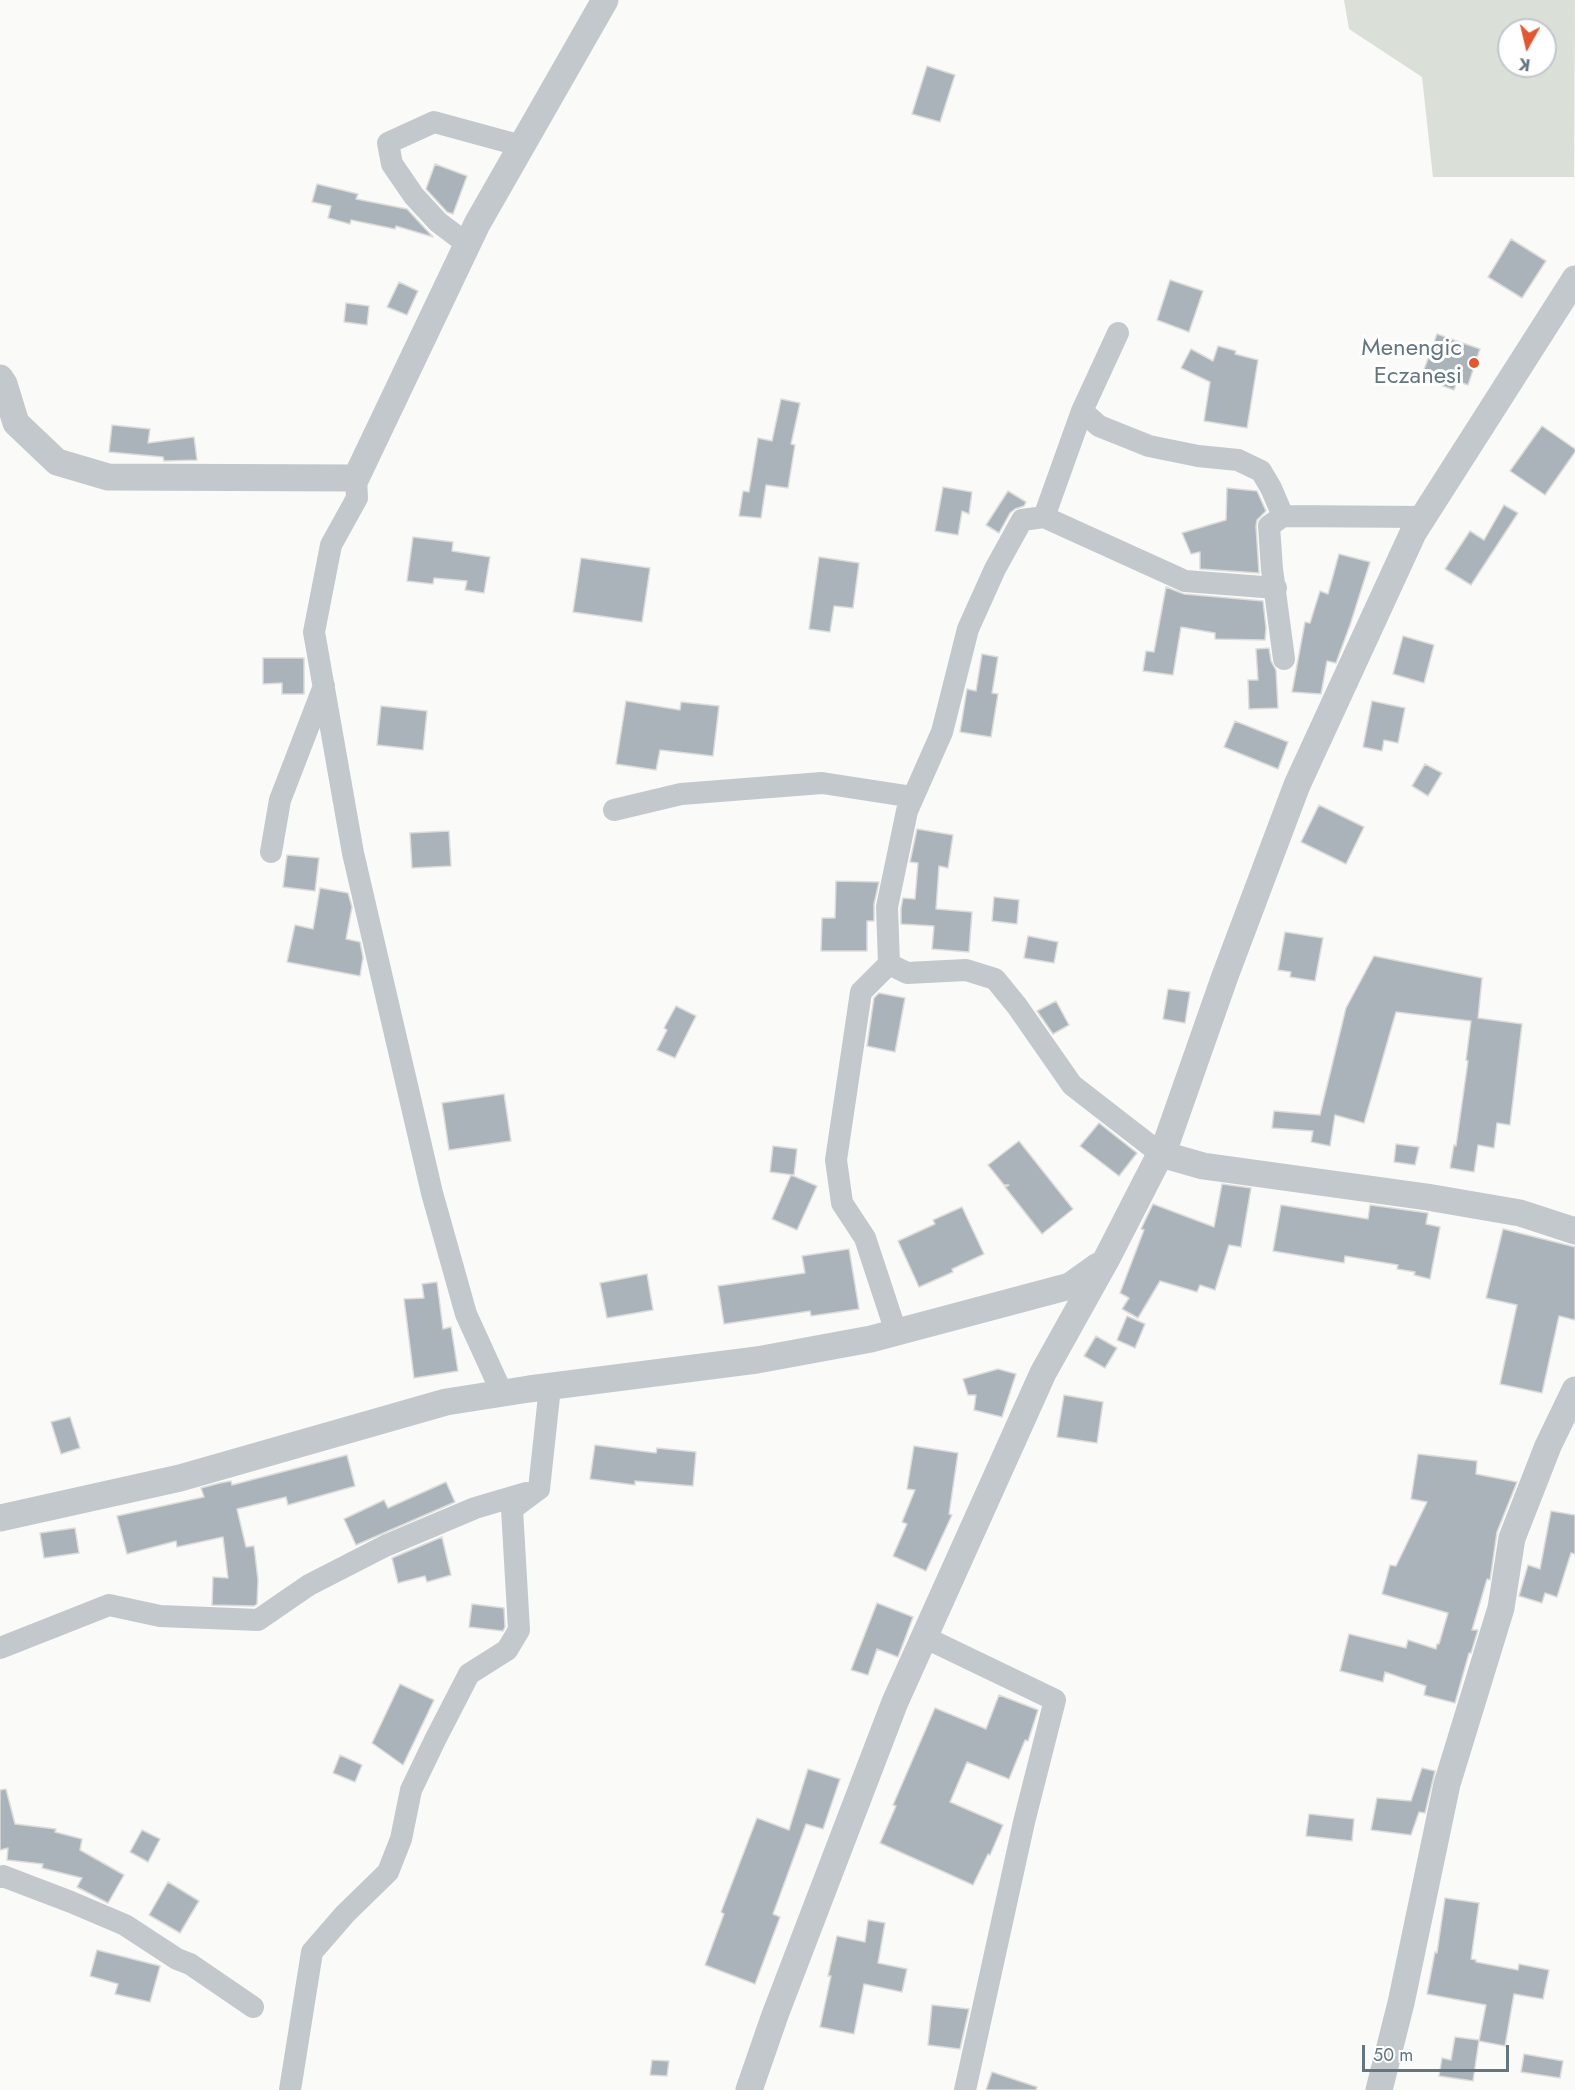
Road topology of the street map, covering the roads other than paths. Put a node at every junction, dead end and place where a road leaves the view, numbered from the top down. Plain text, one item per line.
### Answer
1 (605, 0) edge
2 (522, 146) junction
3 (467, 244) junction
4 (1575, 279) edge
5 (1118, 333) dead end
6 (0, 378) edge
7 (1082, 411) junction
8 (356, 478) junction
9 (1283, 516) junction
10 (1044, 517) junction
11 (1423, 517) junction
12 (1276, 588) junction
13 (1284, 659) dead end
14 (324, 686) junction
15 (913, 797) junction
16 (614, 810) dead end
17 (271, 852) dead end
18 (889, 964) junction
19 (1161, 1154) junction
20 (1575, 1231) edge
21 (1106, 1260) junction
22 (896, 1332) junction
23 (550, 1387) junction
24 (1575, 1390) edge
25 (502, 1394) junction
26 (539, 1489) junction
27 (0, 1518) edge
28 (924, 1637) junction
29 (0, 1648) edge
30 (0, 1877) edge
31 (253, 2007) dead end
32 (290, 2090) edge
33 (749, 2090) edge
34 (965, 2090) edge
35 (1379, 2090) edge

1 - 2 street
2 - 3 street
2 - 3 street
3 - 8 street
4 - 11 street
5 - 7 street
6 - 8 street
7 - 9 street
7 - 10 street
8 - 14 street
9 - 11 street
9 - 12 street
10 - 12 street
10 - 15 street
11 - 19 street
12 - 13 street
14 - 17 street
14 - 25 street
15 - 16 street
15 - 18 street
18 - 19 street
18 - 22 street
19 - 20 street
19 - 21 street
21 - 22 street
21 - 28 street
22 - 23 street
23 - 25 street
23 - 26 street
24 - 35 street
25 - 27 street
26 - 29 street
26 - 32 street
28 - 33 street
28 - 34 street
30 - 31 street

